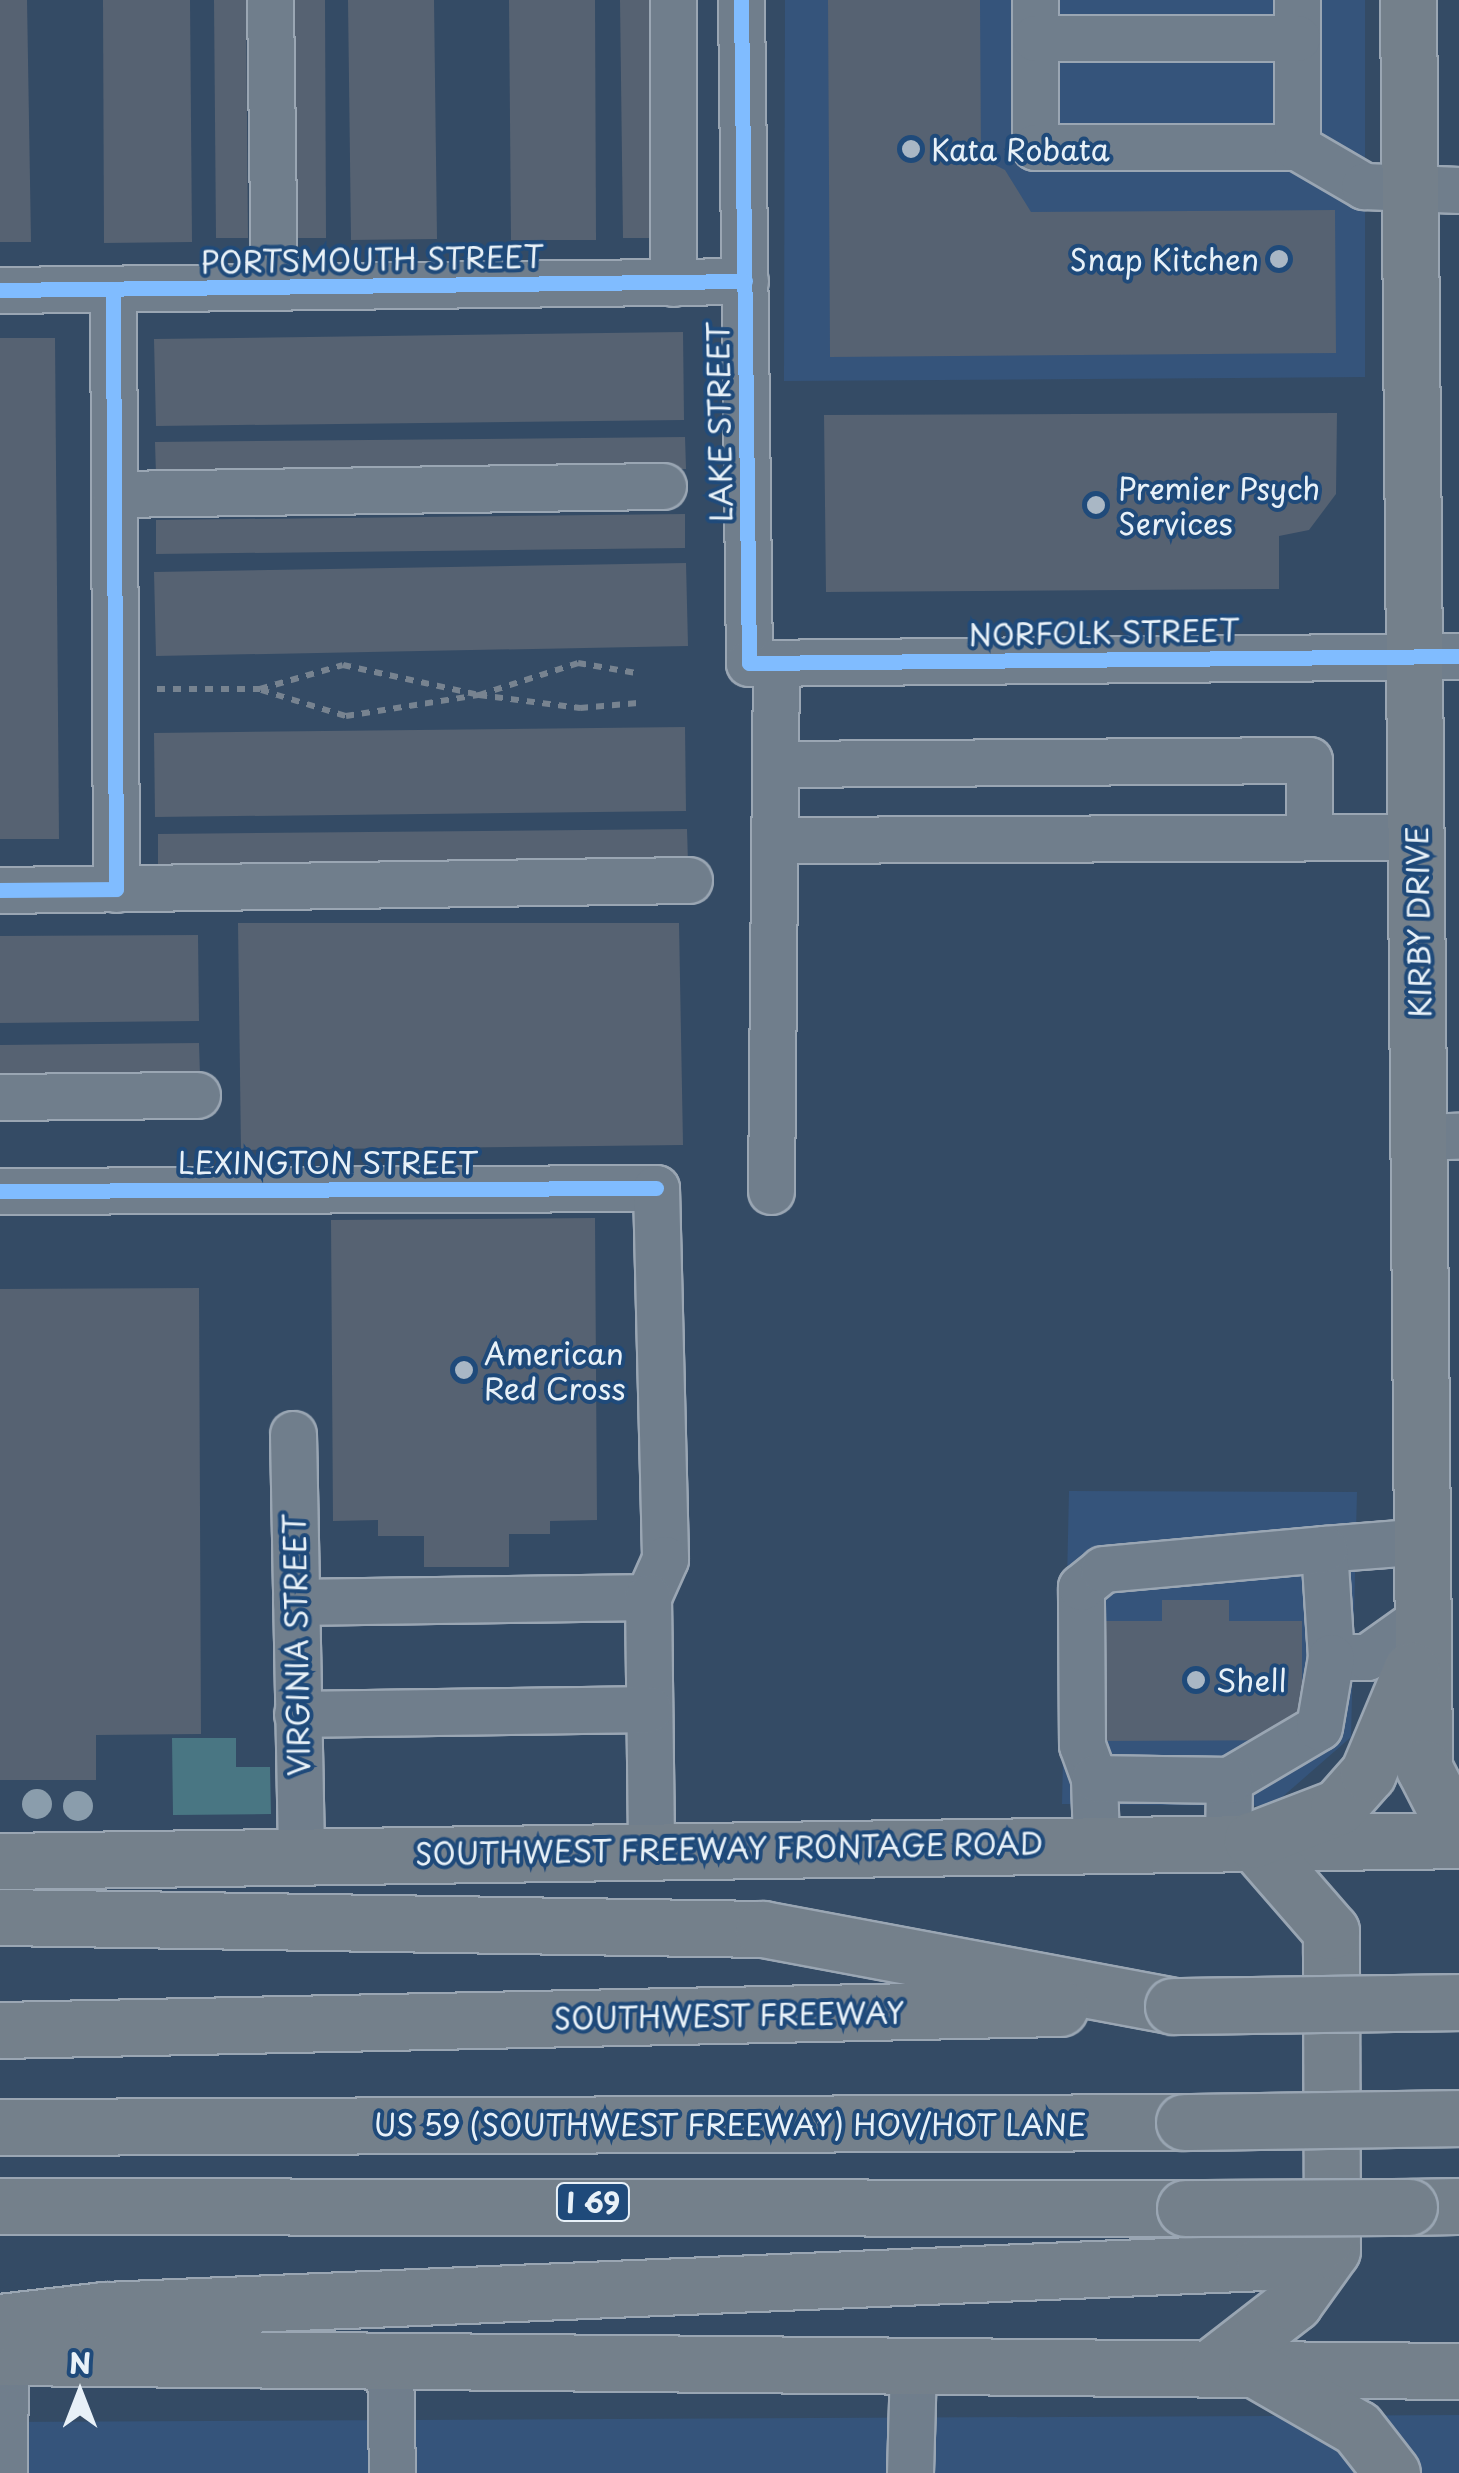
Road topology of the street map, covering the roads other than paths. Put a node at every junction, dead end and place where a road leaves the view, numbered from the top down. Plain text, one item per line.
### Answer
1 (270, 0) edge
2 (673, 0) edge
3 (742, 0) edge
4 (1408, 0) edge
5 (1036, 19) edge
6 (1297, 19) edge
7 (1297, 147) junction
8 (1435, 190) edge
9 (744, 281) junction
10 (673, 282) junction
11 (274, 287) junction
12 (113, 289) junction
13 (0, 290) edge
14 (664, 486) dead end
15 (115, 494) junction
16 (1437, 656) edge
17 (763, 663) junction
18 (776, 764) junction
19 (1310, 837) junction
20 (1417, 837) junction
21 (775, 840) junction
22 (689, 880) dead end
23 (116, 889) junction
24 (0, 890) edge
25 (197, 1095) dead end
26 (0, 1097) edge
27 (1440, 1137) edge
28 (0, 1191) edge
29 (771, 1191) dead end
30 (293, 1434) dead end
31 (1425, 1541) junction
32 (1324, 1549) junction
33 (648, 1597) junction
34 (296, 1602) junction
35 (1426, 1615) junction
36 (1331, 1657) junction
37 (649, 1710) junction
38 (297, 1714) junction
39 (1094, 1778) junction
40 (1229, 1780) junction
41 (1459, 1838) edge
42 (1240, 1840) junction
43 (1096, 1842) junction
44 (651, 1849) junction
45 (301, 1856) junction
46 (0, 1860) edge
47 (0, 1917) edge
48 (1459, 2002) edge
49 (1173, 2006) junction
50 (0, 2030) edge
51 (1459, 2118) edge
52 (0, 2128) edge
53 (0, 2206) edge
54 (1434, 2206) edge
55 (2, 2345) edge
56 (390, 2362) junction
57 (913, 2368) junction
58 (1231, 2369) junction
59 (1459, 2371) edge
60 (4, 2473) edge
61 (392, 2473) edge
62 (910, 2473) edge
63 (1392, 2473) edge

1 - 11 street
2 - 10 street
3 - 9 street, LAKE STREET
4 - 8 main road, KIRBY DRIVE
5 - 6 street
5 - 7 street
6 - 7 street
7 - 8 street
8 - 16 main road, KIRBY DRIVE
9 - 10 street, PORTSMOUTH STREET
9 - 17 street, LAKE STREET
10 - 11 street, PORTSMOUTH STREET
11 - 12 street, PORTSMOUTH STREET
12 - 13 street, PORTSMOUTH STREET
12 - 15 street
14 - 15 street
15 - 23 street
16 - 17 street, NORFOLK STREET
16 - 20 main road, KIRBY DRIVE
17 - 18 street, LAKE STREET
18 - 19 street
18 - 21 street, LAKE STREET
19 - 20 street
19 - 21 street
20 - 27 main road, KIRBY DRIVE
21 - 29 street, LAKE STREET
22 - 23 street
23 - 24 street
25 - 26 street
27 - 31 main road, KIRBY DRIVE
28 - 33 street, LEXINGTON STREET
30 - 34 street, VIRGINIA STREET
31 - 32 street
31 - 35 main road, KIRBY DRIVE
32 - 36 street
32 - 39 street
33 - 34 street
33 - 37 street
34 - 38 street, VIRGINIA STREET
35 - 36 street
35 - 41 main road, KIRBY DRIVE
35 - 42 main road
36 - 40 street
37 - 38 street
37 - 44 street
38 - 45 street, VIRGINIA STREET
39 - 40 street
39 - 43 street
40 - 42 street
41 - 42 main road, SOUTHWEST FREEWAY FRONTAGE ROAD
42 - 43 main road, SOUTHWEST FREEWAY FRONTAGE ROAD
42 - 58 main road
43 - 44 main road, SOUTHWEST FREEWAY FRONTAGE ROAD
44 - 45 main road, SOUTHWEST FREEWAY FRONTAGE ROAD
45 - 46 main road, SOUTHWEST FREEWAY FRONTAGE ROAD
47 - 49 main road
48 - 49 main road, SOUTHWEST FREEWAY, bridge
49 - 50 main road, SOUTHWEST FREEWAY
51 - 52 main road, US 59 (SOUTHWEST FREEWAY) HOV/HOT LANE, bridge
53 - 54 main road, I 69, bridge
54 - 55 main road
55 - 56 main road
55 - 60 street
56 - 57 main road
56 - 61 street
57 - 58 main road
57 - 62 street
58 - 59 main road
58 - 63 main road

